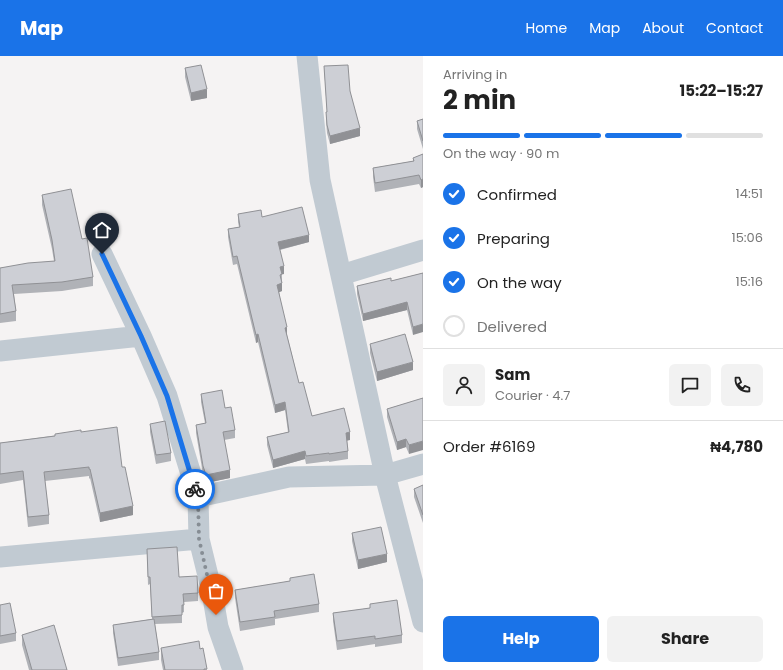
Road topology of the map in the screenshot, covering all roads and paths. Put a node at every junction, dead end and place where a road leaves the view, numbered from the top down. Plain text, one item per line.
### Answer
1 (307, 56) edge
2 (423, 250) edge
3 (102, 254) dead end
4 (341, 275) junction
5 (141, 336) junction
6 (0, 351) edge
7 (423, 464) edge
8 (385, 475) junction
9 (198, 497) junction
10 (199, 539) junction
11 (0, 557) edge
12 (423, 622) edge
13 (234, 670) edge

1 - 4 street
2 - 4 street
3 - 5 street
4 - 8 street
5 - 6 street
5 - 9 street
7 - 8 street
8 - 9 street
8 - 12 street
9 - 10 street
10 - 11 street
10 - 13 street

